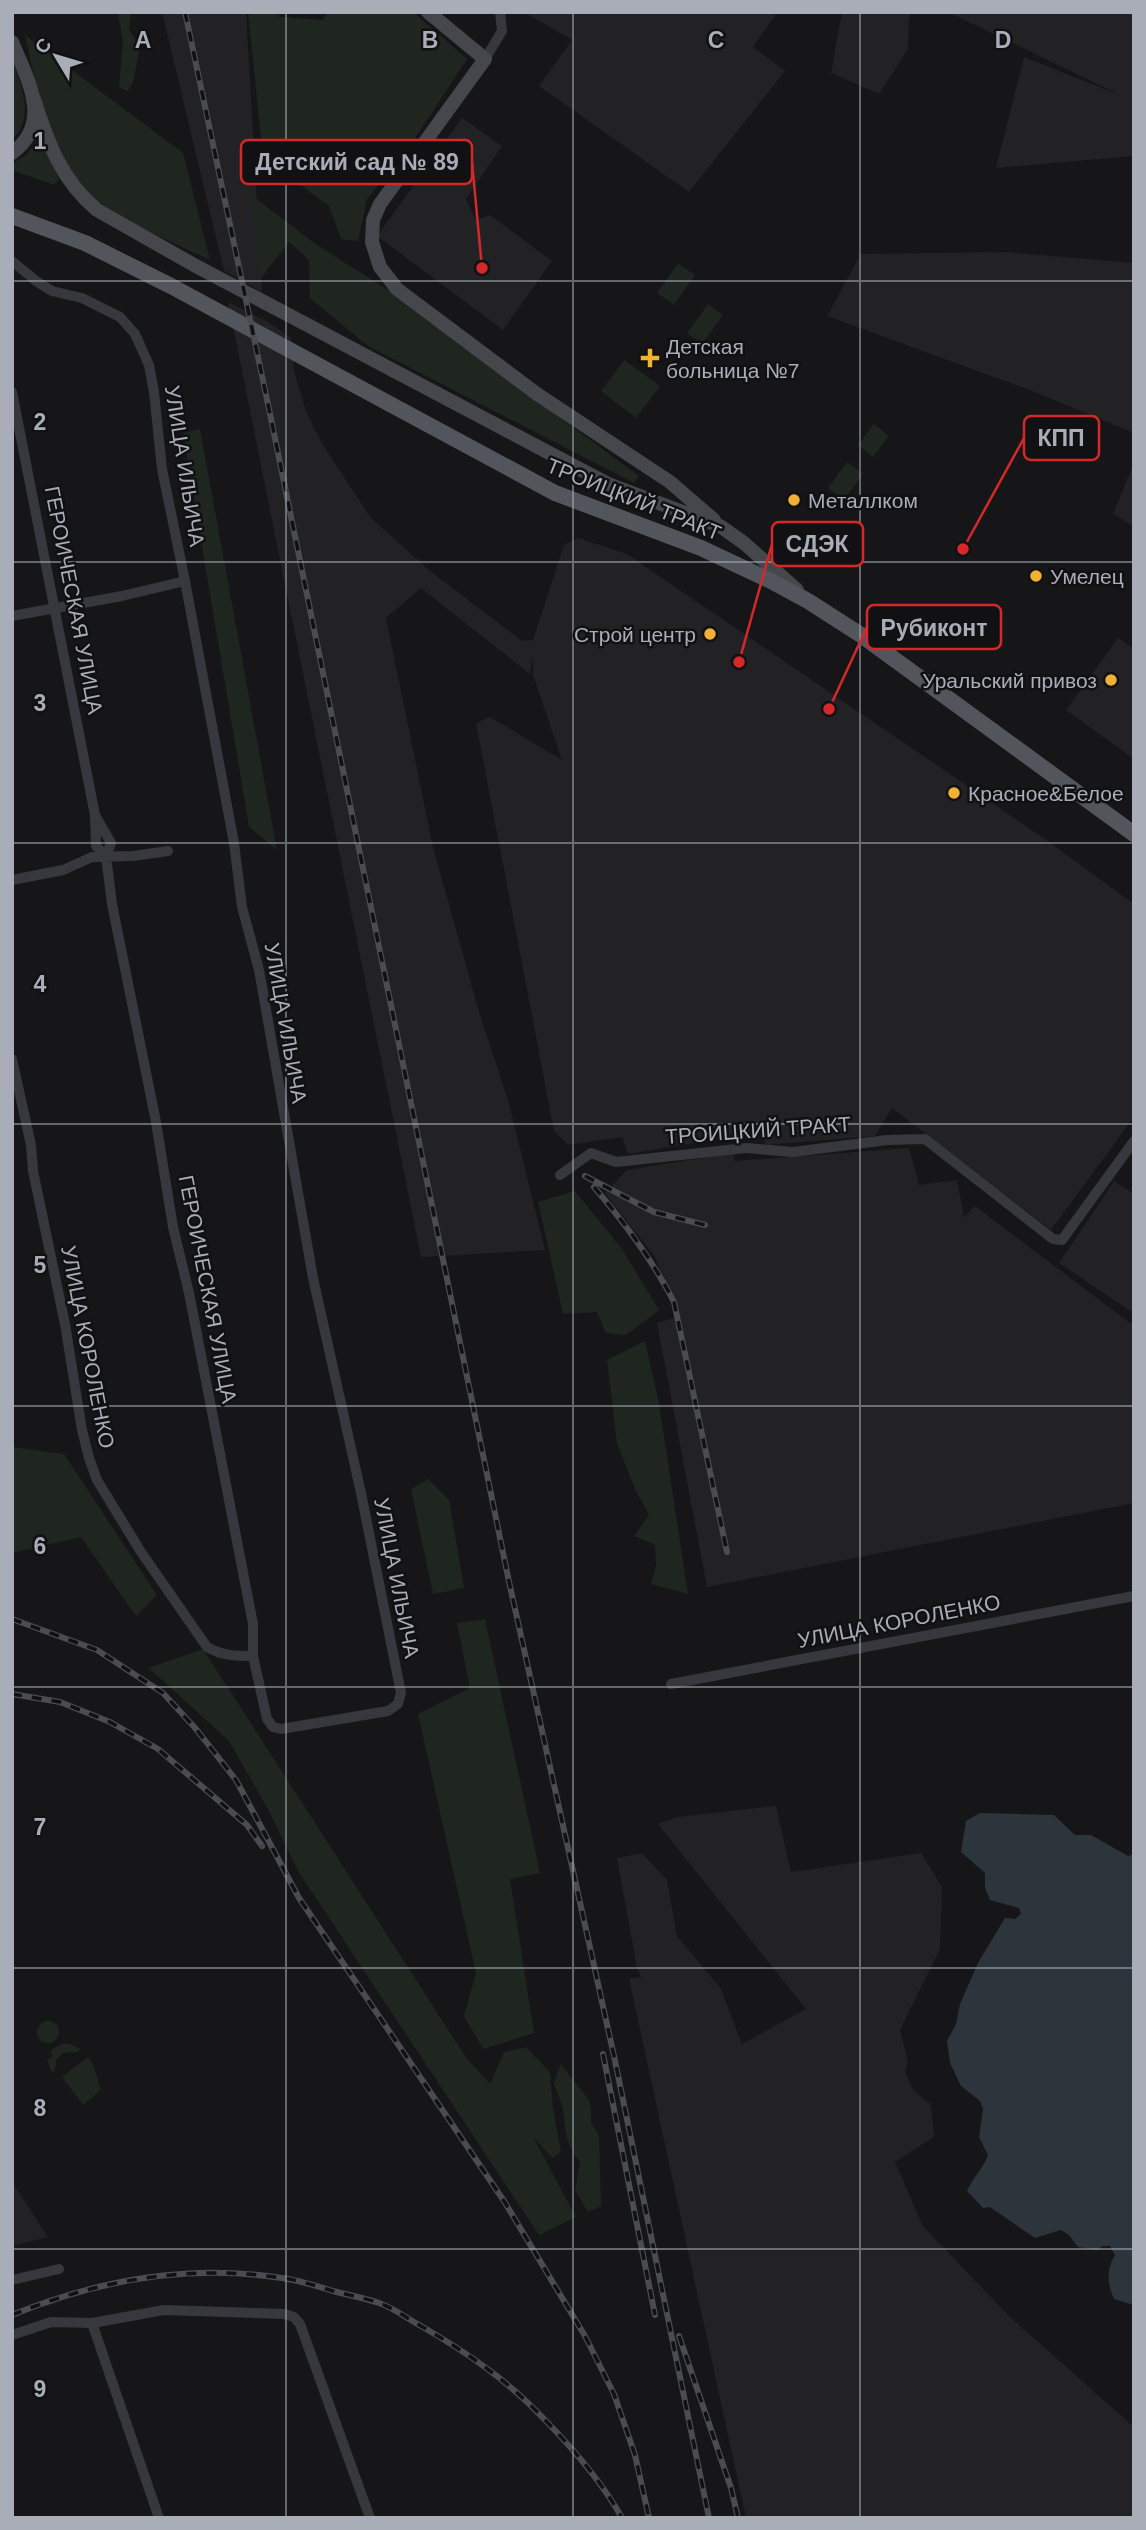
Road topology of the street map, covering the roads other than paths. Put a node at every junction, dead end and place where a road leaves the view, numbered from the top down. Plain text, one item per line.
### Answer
1 (428, 12) edge
2 (500, 12) edge
3 (12, 42) edge
4 (485, 59) junction
5 (34, 99) junction
6 (12, 153) edge
7 (12, 216) edge
8 (12, 261) edge
9 (12, 392) edge
10 (670, 482) junction
11 (656, 503) junction
12 (720, 526) junction
13 (186, 580) junction
14 (808, 601) junction
15 (56, 608) junction
16 (12, 616) edge
17 (1134, 834) edge
18 (168, 851) dead end
19 (106, 856) junction
20 (12, 880) edge
21 (12, 1059) edge
22 (1134, 1141) edge
23 (560, 1175) dead end
24 (1134, 1596) edge
25 (253, 1656) junction
26 (671, 1685) dead end
27 (273, 1727) joint
28 (59, 2269) dead end
29 (12, 2280) edge
30 (92, 2323) junction
31 (12, 2335) edge
32 (159, 2518) edge
33 (370, 2518) edge

1 - 4 main road
2 - 4 street
3 - 5 main road
4 - 10 main road
5 - 6 main road
5 - 11 main road
7 - 14 main road, ТРОИЦКИЙ ТРАКТ
8 - 13 street, УЛИЦА ИЛЬИЧА
9 - 15 street, ГЕРОИЧЕСКАЯ УЛИЦА
10 - 11 main road
10 - 12 main road
11 - 12 main road
12 - 14 main road
13 - 15 street
13 - 27 street, УЛИЦА ИЛЬИЧА
14 - 17 main road, ТРОИЦКИЙ ТРАКТ
15 - 16 street
15 - 19 street, ГЕРОИЧЕСКАЯ УЛИЦА
18 - 19 street
19 - 20 street
19 - 25 street, ГЕРОИЧЕСКАЯ УЛИЦА
21 - 25 street, УЛИЦА КОРОЛЕНКО
22 - 23 street, ТРОИЦКИЙ ТРАКТ
24 - 26 street, УЛИЦА КОРОЛЕНКО
25 - 27 street, ГЕРОИЧЕСКАЯ УЛИЦА
28 - 29 street
30 - 31 street
30 - 32 street
30 - 33 street

